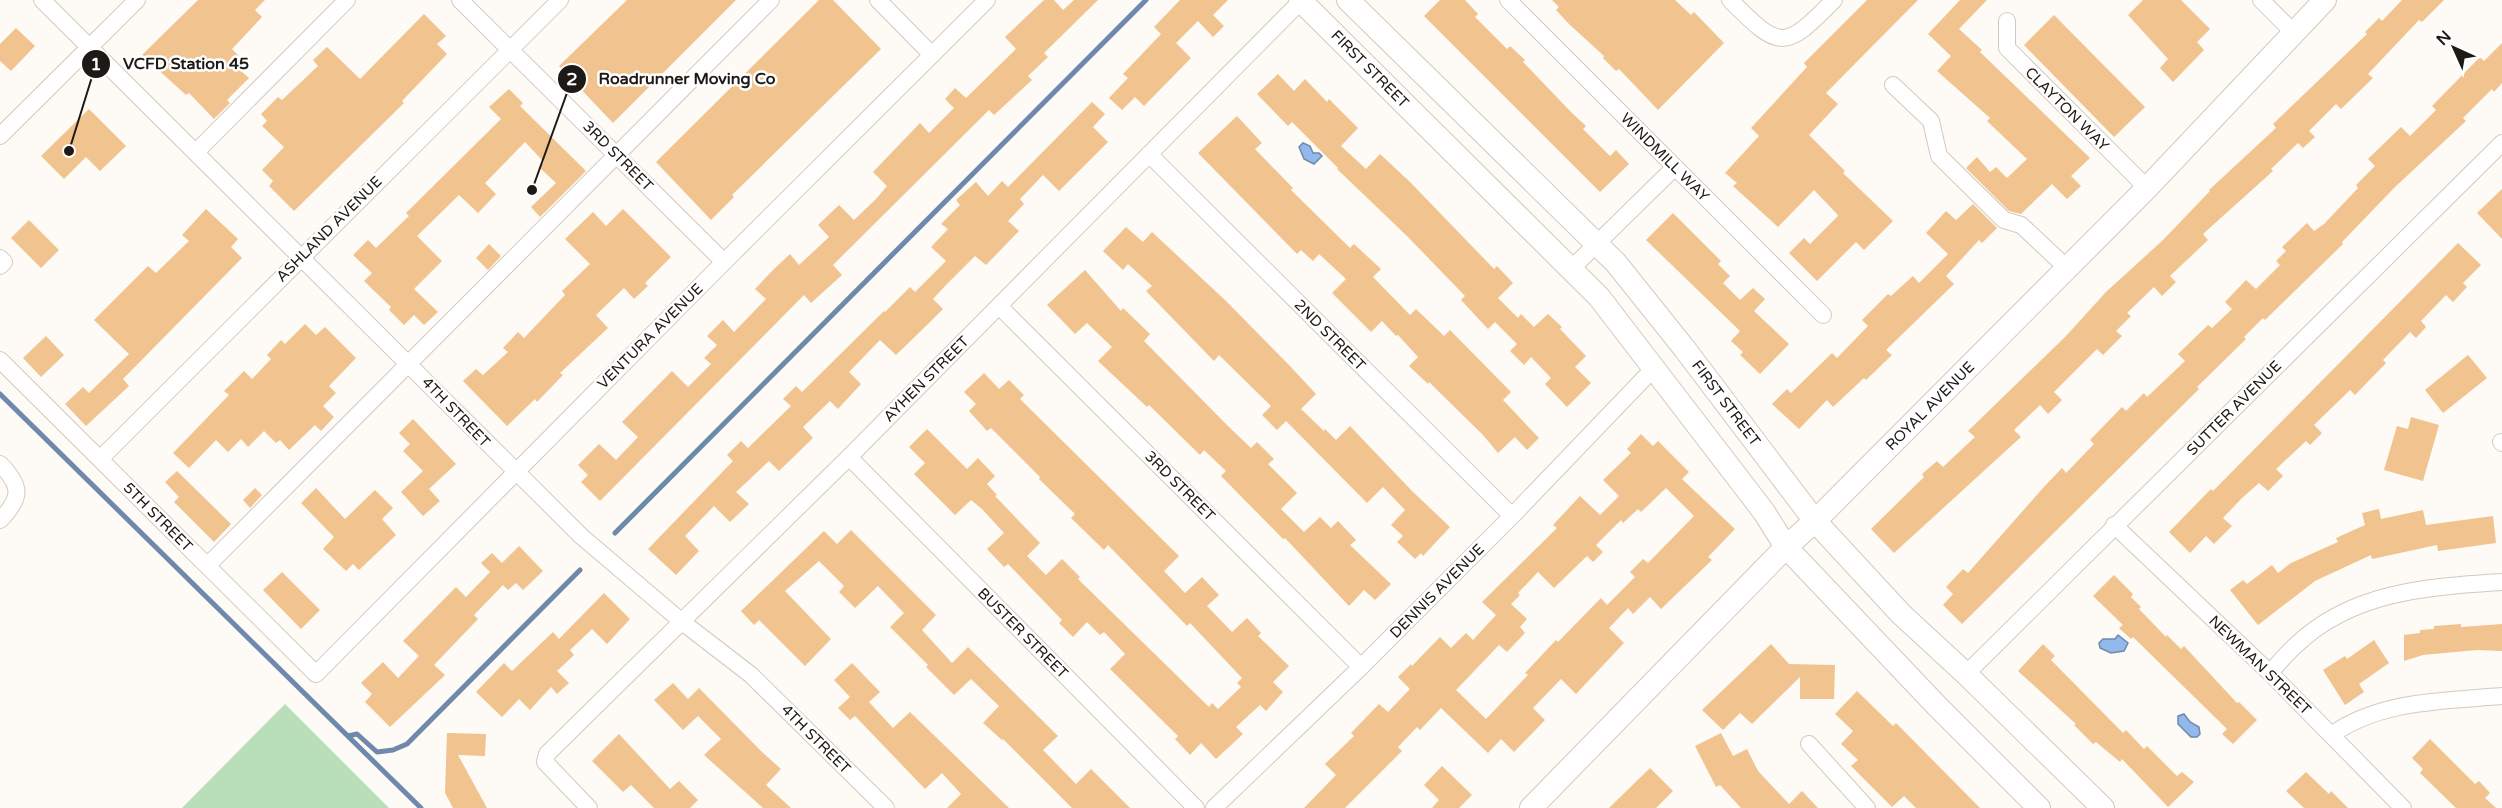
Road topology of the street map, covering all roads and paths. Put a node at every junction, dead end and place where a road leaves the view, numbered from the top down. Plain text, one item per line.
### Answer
1 (42, 0) edge
2 (137, 0) edge
3 (347, 0) edge
4 (460, 0) edge
5 (560, 0) edge
6 (771, 0) edge
7 (878, 0) edge
8 (987, 0) edge
9 (1301, 0) edge
10 (1348, 0) edge
11 (1508, 0) edge
12 (1730, 0) edge
13 (1834, 0) edge
14 (2261, 0) edge
15 (2325, 0) edge
16 (2007, 21) dead end
17 (2293, 32) junction
18 (89, 48) junction
19 (509, 50) junction
20 (932, 55) junction
21 (1893, 85) dead end
22 (0, 136) edge
23 (2502, 143) edge
24 (196, 152) junction
25 (1149, 154) junction
26 (617, 155) junction
27 (1675, 167) junction
28 (2147, 188) junction
29 (1597, 244) junction
30 (301, 256) junction
31 (0, 258) edge
32 (723, 262) junction
33 (0, 267) edge
34 (2067, 268) junction
35 (1571, 269) junction
36 (999, 306) junction
37 (1823, 315) dead end
38 (0, 360) edge
39 (408, 363) junction
40 (1654, 368) junction
41 (849, 457) junction
42 (100, 459) junction
43 (0, 464) edge
44 (515, 472) junction
45 (1512, 516) junction
46 (0, 520) edge
47 (1815, 521) junction
48 (2114, 525) junction
49 (1786, 547) junction
50 (208, 565) junction
51 (2502, 582) edge
52 (681, 621) junction
53 (1361, 667) junction
54 (2270, 673) junction
55 (316, 674) joint
56 (1966, 674) junction
57 (2502, 696) edge
58 (2331, 735) junction
59 (1809, 744) dead end
60 (589, 808) edge
61 (886, 808) edge
62 (1196, 808) edge
63 (1214, 808) edge
64 (1531, 808) edge
65 (1867, 808) edge
66 (2039, 808) edge
67 (2103, 808) edge
68 (2403, 808) edge

1 - 18 street, 4TH STREET
2 - 18 street
3 - 24 street
4 - 19 street, 3RD STREET
5 - 19 street, ASHLAND AVENUE
6 - 26 street
7 - 20 street
8 - 20 street, VENTURA AVENUE
9 - 25 street, AYHEN STREET
9 - 35 main road, FIRST STREET
10 - 29 main road, FIRST STREET
11 - 27 street, WINDMILL WAY
12 - 13 street
14 - 17 street
15 - 17 main road, ROYAL AVENUE
16 - 28 street, CLAYTON WAY
17 - 28 main road, ROYAL AVENUE
18 - 22 street
18 - 24 street, 4TH STREET
19 - 26 street, 3RD STREET
19 - 30 street, ASHLAND AVENUE
20 - 32 street, VENTURA AVENUE
21 - 34 street
23 - 48 street, SUTTER AVENUE
24 - 30 street, 4TH STREET
25 - 36 street, AYHEN STREET
25 - 45 street, 2ND STREET
26 - 32 street, 3RD STREET
26 - 39 street
27 - 29 street
27 - 37 street, WINDMILL WAY
28 - 34 main road, ROYAL AVENUE
29 - 35 street
29 - 47 main road, FIRST STREET
30 - 39 street, 4TH STREET
30 - 42 street, ASHLAND AVENUE
31 - 33 street
32 - 44 street, VENTURA AVENUE
34 - 47 main road, ROYAL AVENUE
35 - 40 main road, FIRST STREET
36 - 41 street, AYHEN STREET
36 - 53 street, 3RD STREET
38 - 42 street, 5TH STREET
39 - 44 street, 4TH STREET
39 - 50 street
40 - 45 street, DENNIS AVENUE
40 - 49 main road, FIRST STREET
41 - 52 street, AYHEN STREET
41 - 62 street, BUSTER STREET
42 - 50 street, 5TH STREET
43 - 46 street
44 - 52 street, 4TH STREET
44 - 55 street, VENTURA AVENUE
45 - 53 street, DENNIS AVENUE
47 - 49 main road, ROYAL AVENUE
47 - 56 main road, FIRST STREET
48 - 54 street, NEWMAN STREET
48 - 56 street, SUTTER AVENUE
49 - 64 main road, ROYAL AVENUE
49 - 66 main road, FIRST STREET
50 - 55 street, 5TH STREET
51 - 54 street
52 - 60 street, AYHEN STREET
52 - 61 street, 4TH STREET
53 - 63 street, DENNIS AVENUE
54 - 58 street, NEWMAN STREET
56 - 67 main road, FIRST STREET
57 - 58 street
58 - 68 street, NEWMAN STREET
59 - 65 street

